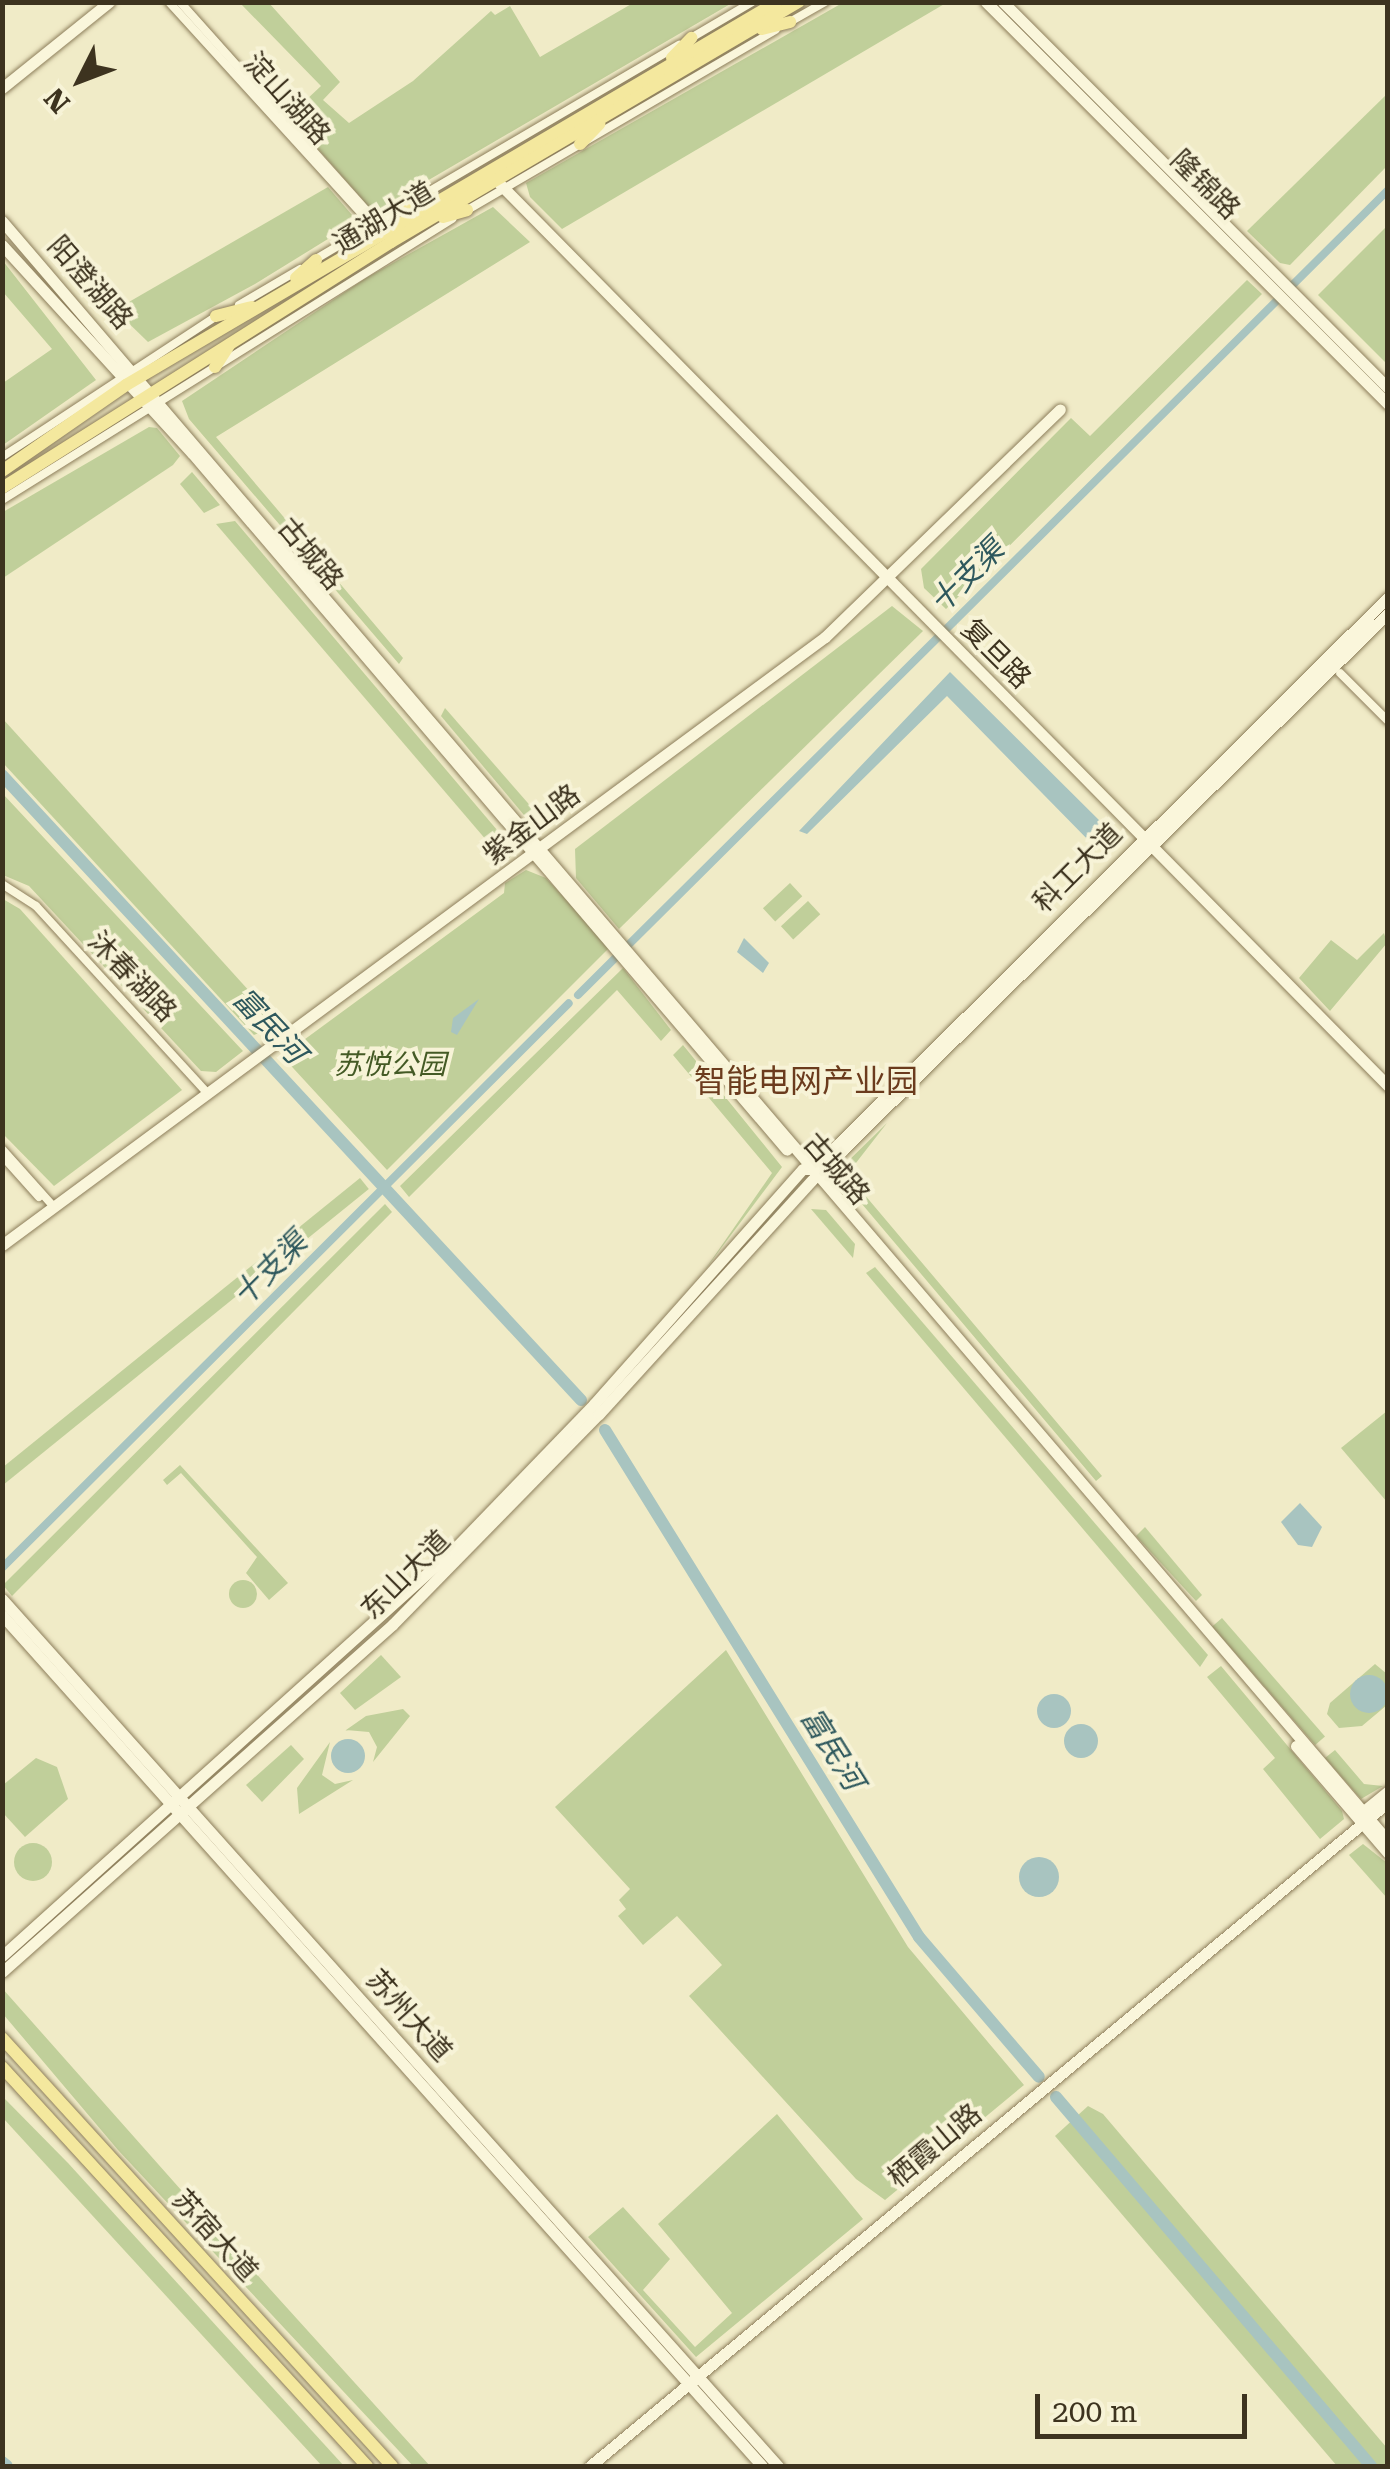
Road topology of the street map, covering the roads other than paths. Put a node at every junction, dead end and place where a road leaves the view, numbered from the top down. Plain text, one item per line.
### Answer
1 (109, 2) edge
2 (168, 2) edge
3 (180, 2) edge
4 (752, 2) edge
5 (777, 2) edge
6 (799, 2) edge
7 (825, 2) edge
8 (986, 2) edge
9 (1002, 2) edge
10 (790, 22) junction
11 (746, 34) junction
12 (691, 38) junction
13 (664, 66) junction
14 (2, 88) edge
15 (608, 114) junction
16 (580, 144) junction
17 (496, 180) junction
18 (448, 193) junction
19 (408, 204) junction
20 (467, 210) junction
21 (431, 219) junction
22 (2, 221) edge
23 (375, 224) junction
24 (2, 246) edge
25 (316, 260) junction
26 (1261, 269) junction
27 (278, 295) junction
28 (264, 304) junction
29 (216, 316) junction
30 (1313, 321) junction
31 (234, 338) junction
32 (215, 367) junction
33 (136, 373) junction
34 (123, 382) junction
35 (1388, 388) edge
36 (137, 398) junction
37 (153, 400) junction
38 (1388, 404) edge
39 (1060, 409) dead end
40 (56, 420) junction
41 (34, 448) junction
42 (2, 457) edge
43 (2, 470) edge
44 (2, 488) edge
45 (2, 500) edge
46 (887, 582) junction
47 (1388, 597) edge
48 (1388, 614) edge
49 (1340, 673) dead end
50 (1388, 721) edge
51 (1147, 842) junction
52 (537, 853) junction
53 (2, 886) edge
54 (1388, 1086) edge
55 (208, 1096) junction
56 (2, 1152) edge
57 (812, 1173) junction
58 (52, 1209) junction
59 (2, 1245) edge
60 (4, 1606) edge
61 (1388, 1792) edge
62 (1388, 1802) edge
63 (182, 1808) junction
64 (1363, 1818) junction
65 (1388, 1841) edge
66 (1388, 1852) edge
67 (2, 1956) edge
68 (2, 1972) edge
69 (2, 2038) edge
70 (2, 2067) edge
71 (692, 2380) junction
72 (368, 2466) edge
73 (392, 2466) edge
74 (590, 2466) edge
75 (762, 2466) edge
76 (778, 2466) edge

1 - 14 street
2 - 23 street, 淀山湖路
3 - 23 street, 淀山湖路
4 - 12 street
5 - 13 main road, 通湖大道
6 - 11 main road, 通湖大道
7 - 10 street
8 - 26 street, 隆锦路
9 - 26 street, 隆锦路
10 - 11 main road
10 - 16 street
11 - 15 main road, 通湖大道
12 - 13 main road
12 - 19 street
13 - 17 main road, 通湖大道
15 - 16 main road
15 - 17 main road, 通湖大道
16 - 17 street
17 - 18 main road, 通湖大道
17 - 20 street
17 - 21 main road, 通湖大道
17 - 46 street, 复旦路
18 - 19 main road
18 - 27 main road, 通湖大道
19 - 23 street
20 - 21 main road
20 - 32 street
21 - 31 main road, 通湖大道
22 - 33 street, 阳澄湖路
23 - 25 street
24 - 34 street, 阳澄湖路
25 - 27 main road
25 - 29 street
26 - 30 street, 隆锦路
27 - 28 main road, 通湖大道
28 - 29 main road
28 - 33 main road, 通湖大道
29 - 33 street
30 - 35 street, 隆锦路
30 - 38 street, 隆锦路
31 - 32 main road
31 - 37 main road, 通湖大道
32 - 37 street
33 - 34 main road, 通湖大道
33 - 37 street, 古城路
34 - 36 street
34 - 40 street
34 - 41 main road, 通湖大道
36 - 37 main road, 通湖大道
36 - 44 main road, 通湖大道
37 - 45 street
37 - 52 street, 古城路
39 - 46 street, 紫金山路
40 - 41 main road
40 - 42 street
41 - 43 main road, 通湖大道
46 - 51 street, 复旦路
46 - 52 street, 紫金山路
47 - 51 street, 科工大道
48 - 51 street, 科工大道
49 - 50 street
51 - 54 street, 复旦路
51 - 57 street, 科工大道
52 - 55 street, 紫金山路
52 - 57 street, 古城路
53 - 55 street, 沐春湖路
55 - 58 street, 紫金山路
56 - 58 street
57 - 63 street, 东山大道
57 - 64 street, 古城路
58 - 59 street, 紫金山路
60 - 63 street, 苏州大道
61 - 64 street
62 - 64 street
63 - 67 street, 东山大道
63 - 68 street, 东山大道
63 - 71 street, 苏州大道
64 - 65 street, 古城路
64 - 66 street, 古城路
64 - 71 street, 栖霞山路
69 - 73 main road, 苏宿大道
70 - 72 main road, 苏宿大道
71 - 74 street, 栖霞山路
71 - 75 street, 苏州大道
71 - 76 street, 苏州大道

